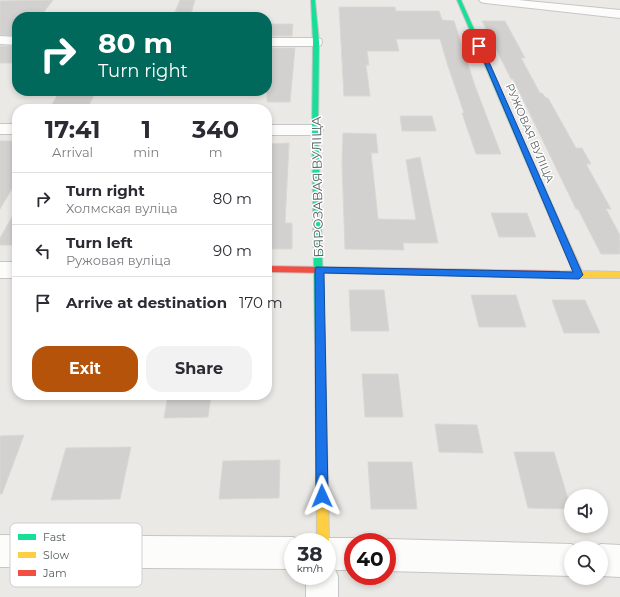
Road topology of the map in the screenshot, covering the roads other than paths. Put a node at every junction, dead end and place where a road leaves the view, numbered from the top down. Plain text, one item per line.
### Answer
1 (313, 0) edge
2 (459, 0) edge
3 (485, 0) edge
4 (603, 12) junction
5 (620, 14) edge
6 (616, 27) dead end
7 (0, 40) edge
8 (12, 41) edge
9 (272, 42) edge
10 (316, 42) junction
11 (0, 129) edge
12 (12, 129) edge
13 (272, 130) edge
14 (315, 130) junction
15 (272, 269) edge
16 (319, 269) junction
17 (0, 270) edge
18 (12, 270) edge
19 (579, 275) junction
20 (620, 276) edge
21 (323, 533) edge
22 (0, 551) edge
23 (10, 551) edge
24 (142, 552) edge
25 (284, 553) edge
26 (396, 555) edge
27 (564, 560) edge
28 (608, 560) edge
29 (620, 561) edge
30 (322, 585) edge
31 (322, 597) edge

1 - 10 street, БЯРОЗАВАЯ ВУЛІЦА
2 - 19 street, РУЖОВАЯ ВУЛІЦА
3 - 4 street
4 - 5 street
4 - 6 street
7 - 8 street
9 - 10 street
10 - 14 street, БЯРОЗАВАЯ ВУЛІЦА
11 - 12 street
13 - 14 street
14 - 16 street, БЯРОЗАВАЯ ВУЛІЦА
15 - 16 street
16 - 19 street
16 - 21 street, БЯРОЗАВАЯ ВУЛІЦА
17 - 18 street
19 - 20 street
22 - 23 street
24 - 25 street
26 - 27 street
28 - 29 street
30 - 31 street

